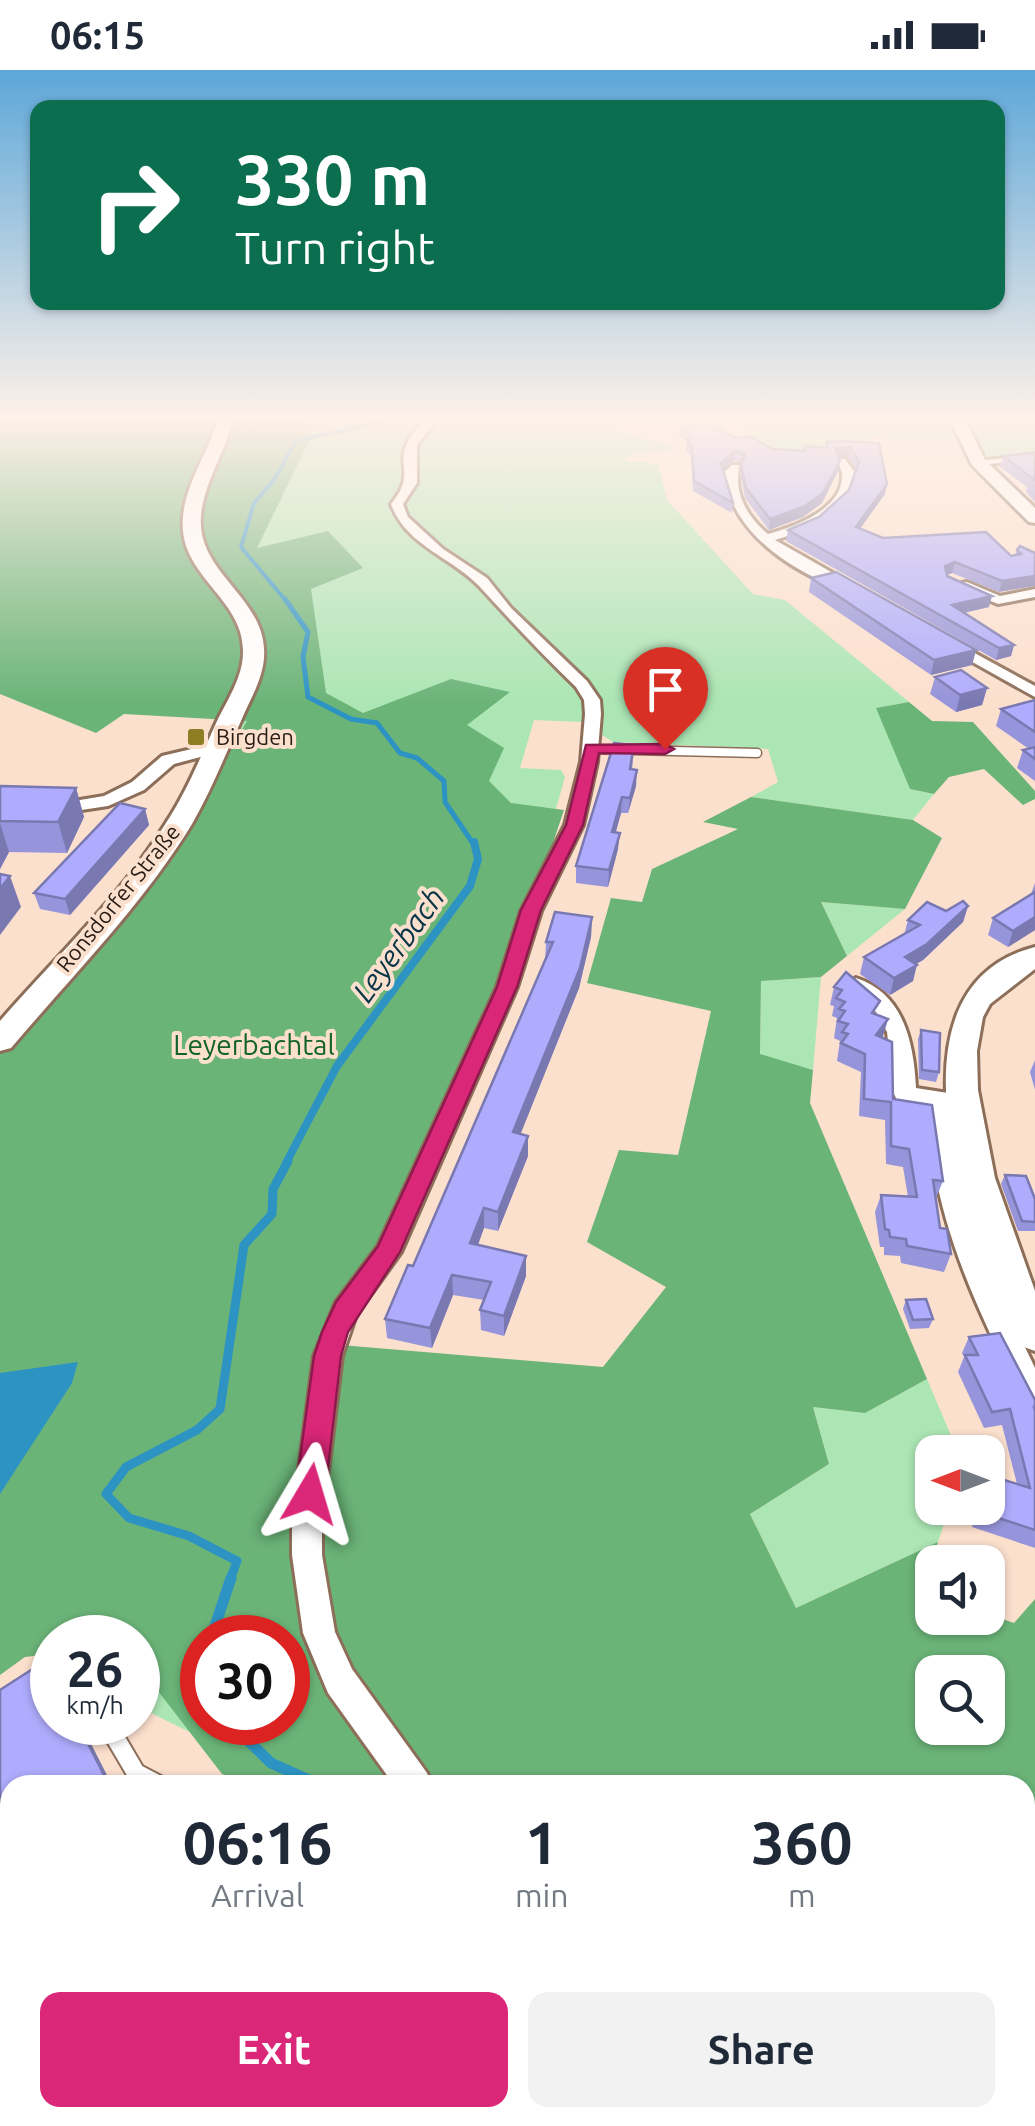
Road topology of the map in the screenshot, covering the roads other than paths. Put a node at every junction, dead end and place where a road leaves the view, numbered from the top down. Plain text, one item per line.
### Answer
1 (193, 511) edge
2 (398, 511) edge
3 (739, 511) edge
4 (827, 511) edge
5 (766, 539) junction
6 (951, 580) edge
7 (1035, 593) edge
8 (862, 595) edge
9 (938, 637) edge
10 (1035, 692) edge
11 (217, 748) junction
12 (592, 748) junction
13 (757, 752) dead end
14 (0, 801) edge
15 (1035, 956) edge
16 (848, 980) edge
17 (0, 1041) edge
18 (1035, 1334) edge
19 (1035, 1395) edge
20 (119, 1745) edge
21 (138, 1775) edge
22 (408, 1775) edge

1 - 11 main road, Ronsdorfer Straße
2 - 12 street
3 - 5 street
4 - 5 street
5 - 8 street
6 - 7 street
9 - 10 street
11 - 14 street
11 - 17 main road, Ronsdorfer Straße
12 - 13 lane
12 - 22 street
15 - 18 main road
16 - 19 street
20 - 21 lane

